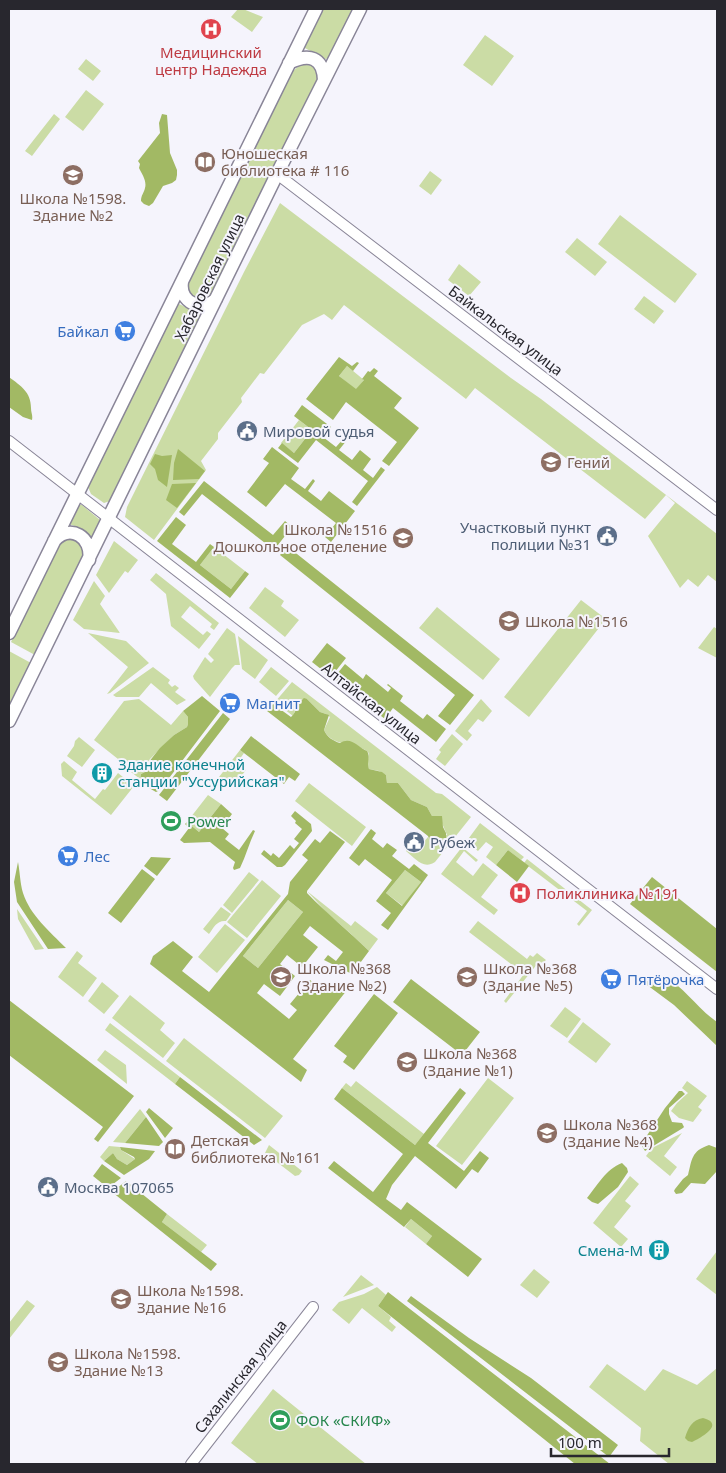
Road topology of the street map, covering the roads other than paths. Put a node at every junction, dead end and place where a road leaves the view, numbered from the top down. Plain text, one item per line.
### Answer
1 (316, 9) edge
2 (360, 9) edge
3 (289, 63) junction
4 (324, 80) junction
5 (277, 174) junction
6 (182, 282) junction
7 (216, 299) junction
8 (9, 442) edge
9 (77, 494) junction
10 (717, 510) edge
11 (109, 518) junction
12 (54, 541) junction
13 (89, 560) junction
14 (9, 633) edge
15 (9, 721) edge
16 (717, 989) edge
17 (313, 1307) dead end
18 (192, 1464) edge

1 - 3 main road, Хабаровская улица
2 - 4 main road, Хабаровская улица
3 - 4 main road
3 - 6 main road, Хабаровская улица
4 - 5 main road, Хабаровская улица
5 - 7 main road, Хабаровская улица
5 - 10 street, Байкальская улица
6 - 7 main road
6 - 9 main road, Хабаровская улица
7 - 11 main road, Хабаровская улица
8 - 9 street, Алтайская улица
9 - 11 street, Алтайская улица
9 - 12 main road, Хабаровская улица
11 - 13 main road, Хабаровская улица
11 - 16 street, Алтайская улица
12 - 13 main road
12 - 14 main road, Хабаровская улица
13 - 15 main road, Хабаровская улица
17 - 18 street, Сахалинская улица

